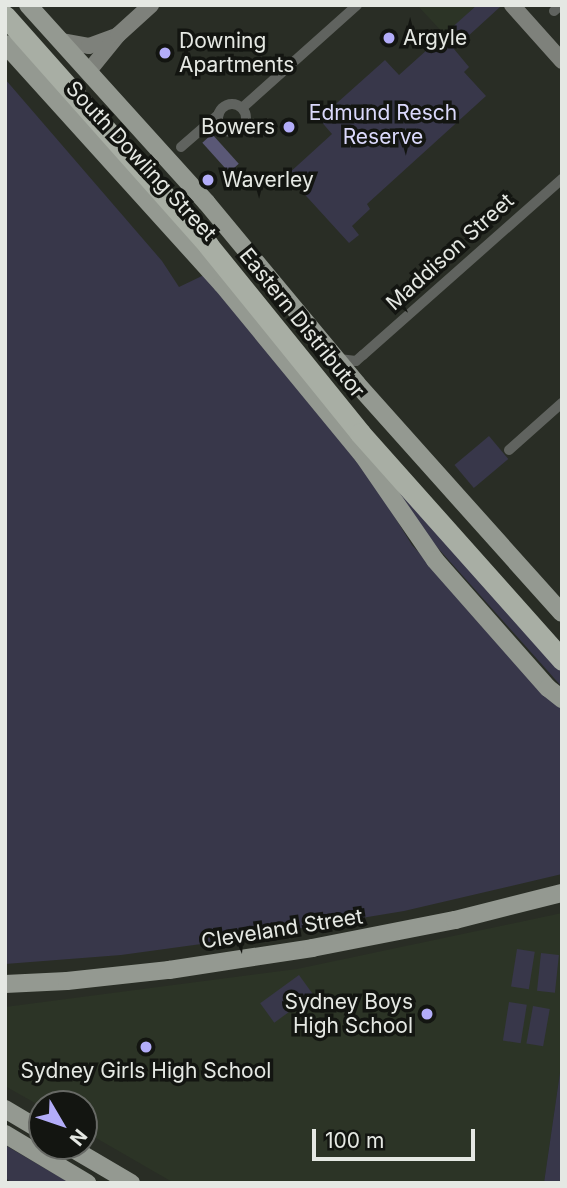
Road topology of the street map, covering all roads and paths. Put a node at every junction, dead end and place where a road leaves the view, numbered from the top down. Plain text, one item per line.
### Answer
1 (13, 5) edge
2 (28, 5) edge
3 (151, 5) edge
4 (356, 5) edge
5 (512, 5) edge
6 (5, 16) edge
7 (5, 31) edge
8 (118, 35) junction
9 (61, 41) junction
10 (5, 44) edge
11 (562, 61) edge
12 (88, 72) junction
13 (243, 108) junction
14 (219, 114) junction
15 (177, 151) dead end
16 (562, 178) edge
17 (208, 245) junction
18 (363, 355) junction
19 (336, 358) junction
20 (357, 384) junction
21 (562, 403) edge
22 (509, 450) dead end
23 (562, 613) edge
24 (562, 639) edge
25 (562, 660) edge
26 (562, 699) edge
27 (562, 893) edge
28 (5, 984) edge
29 (5, 1109) edge
30 (28, 1122) edge
31 (5, 1134) edge
32 (92, 1160) edge
33 (87, 1183) edge
34 (131, 1183) edge

1 - 24 highway, Eastern Distributor
2 - 9 main road, South Dowling Street
3 - 8 main road
4 - 13 street
5 - 11 main road
6 - 17 highway, Eastern Distributor
7 - 17 highway
8 - 9 main road
8 - 12 main road
9 - 12 main road, South Dowling Street
10 - 26 main road, South Dowling Street
12 - 19 main road, South Dowling Street
13 - 14 street
13 - 14 street
14 - 15 street
16 - 18 street, Maddison Street
17 - 25 highway, Eastern Distributor
18 - 19 street
18 - 20 street
19 - 20 main road, South Dowling Street
20 - 23 main road, South Dowling Street
21 - 22 street
27 - 28 main road, Cleveland Street
29 - 30 main road
31 - 33 main road
32 - 34 main road

